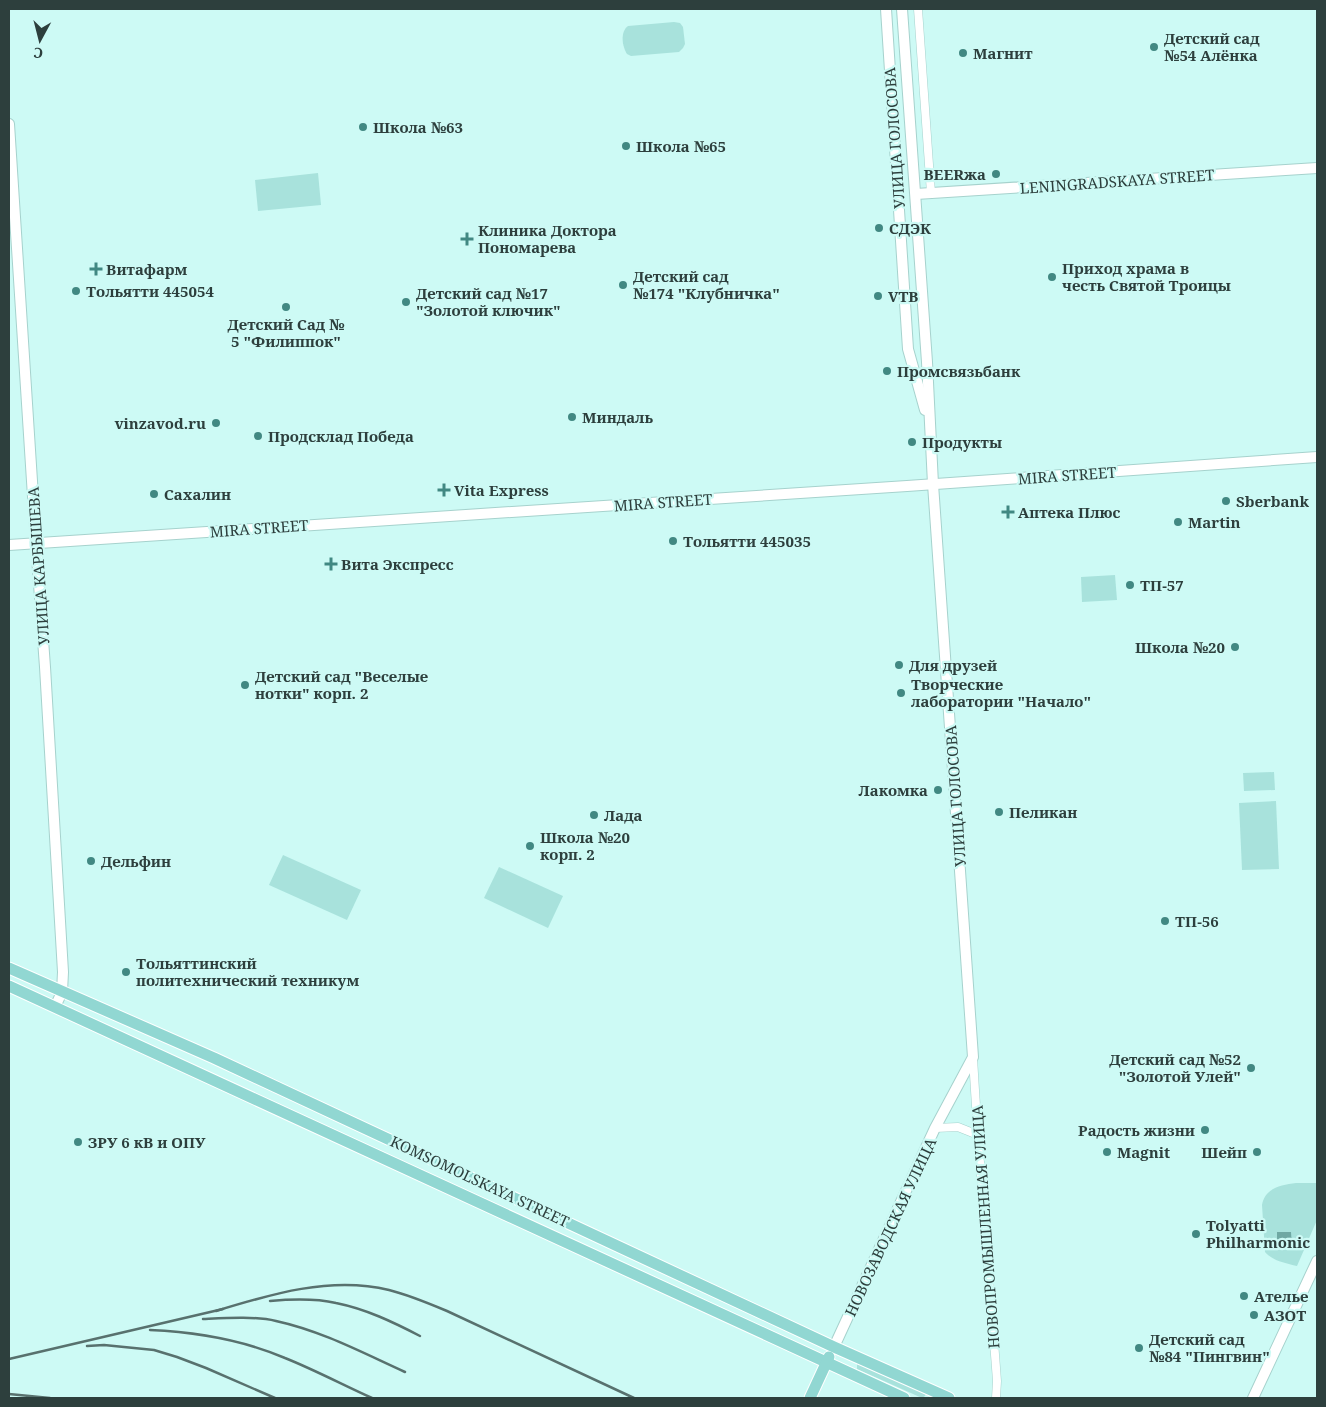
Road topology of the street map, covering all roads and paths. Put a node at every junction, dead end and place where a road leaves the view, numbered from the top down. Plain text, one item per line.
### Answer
1 (886, 9) edge
2 (902, 9) edge
3 (918, 9) edge
4 (892, 113) junction
5 (910, 113) junction
6 (9, 124) edge
7 (1317, 168) edge
8 (931, 193) junction
9 (916, 194) junction
10 (926, 348) junction
11 (908, 349) junction
12 (931, 445) junction
13 (1317, 458) edge
14 (933, 484) junction
15 (36, 543) junction
16 (9, 545) edge
17 (9, 968) edge
18 (9, 986) edge
19 (62, 992) junction
20 (55, 1007) junction
21 (973, 1057) junction
22 (936, 1128) junction
23 (978, 1135) junction
24 (470, 1177) junction
25 (462, 1195) junction
26 (609, 1242) junction
27 (601, 1259) junction
28 (1317, 1261) edge
29 (834, 1347) junction
30 (826, 1363) junction
31 (933, 1395) edge
32 (810, 1398) edge
33 (904, 1398) edge
34 (949, 1398) edge
35 (996, 1398) edge
36 (1253, 1398) edge

1 - 4 main road, УЛИЦА ГОЛОСОВА
2 - 5 main road, УЛИЦА ГОЛОСОВА
3 - 8 street
4 - 5 main road
4 - 11 main road, УЛИЦА ГОЛОСОВА
5 - 9 main road, УЛИЦА ГОЛОСОВА
6 - 15 main road, УЛИЦА КАРБЫШЕВА
7 - 8 main road, LENINGRADSKAYA STREET
8 - 9 main road, LENINGRADSKAYA STREET
9 - 10 main road, УЛИЦА ГОЛОСОВА
10 - 11 main road
10 - 12 main road, УЛИЦА ГОЛОСОВА
11 - 12 main road, УЛИЦА ГОЛОСОВА
12 - 14 main road, УЛИЦА ГОЛОСОВА
13 - 14 main road, MIRA STREET
14 - 15 main road, MIRA STREET
14 - 21 main road, УЛИЦА ГОЛОСОВА
15 - 16 main road, MIRA STREET
15 - 19 main road, УЛИЦА КАРБЫШЕВА
17 - 19 main road, KOMSOMOLSKAYA STREET
18 - 20 main road, KOMSOMOLSKAYA STREET
19 - 20 main road, УЛИЦА КАРБЫШЕВА
19 - 24 main road, KOMSOMOLSKAYA STREET
20 - 25 main road, KOMSOMOLSKAYA STREET
21 - 22 main road, НОВОЗАВОДСКАЯ УЛИЦА
21 - 23 street, НОВОПРОМЫШЛЕННАЯ УЛИЦА
22 - 23 street
22 - 29 main road, НОВОЗАВОДСКАЯ УЛИЦА
23 - 35 street, НОВОПРОМЫШЛЕННАЯ УЛИЦА
24 - 25 main road
24 - 26 main road, KOMSOMOLSKAYA STREET
25 - 27 main road, KOMSOMOLSKAYA STREET
26 - 27 main road
26 - 29 main road, KOMSOMOLSKAYA STREET
27 - 30 main road, KOMSOMOLSKAYA STREET
28 - 36 main road
29 - 30 main road, НОВОЗАВОДСКАЯ УЛИЦА
29 - 31 main road, KOMSOMOLSKAYA STREET
30 - 32 main road, НОВОЗАВОДСКАЯ УЛИЦА
30 - 33 main road, KOMSOMOLSKAYA STREET
31 - 34 main road, KOMSOMOLSKAYA STREET

